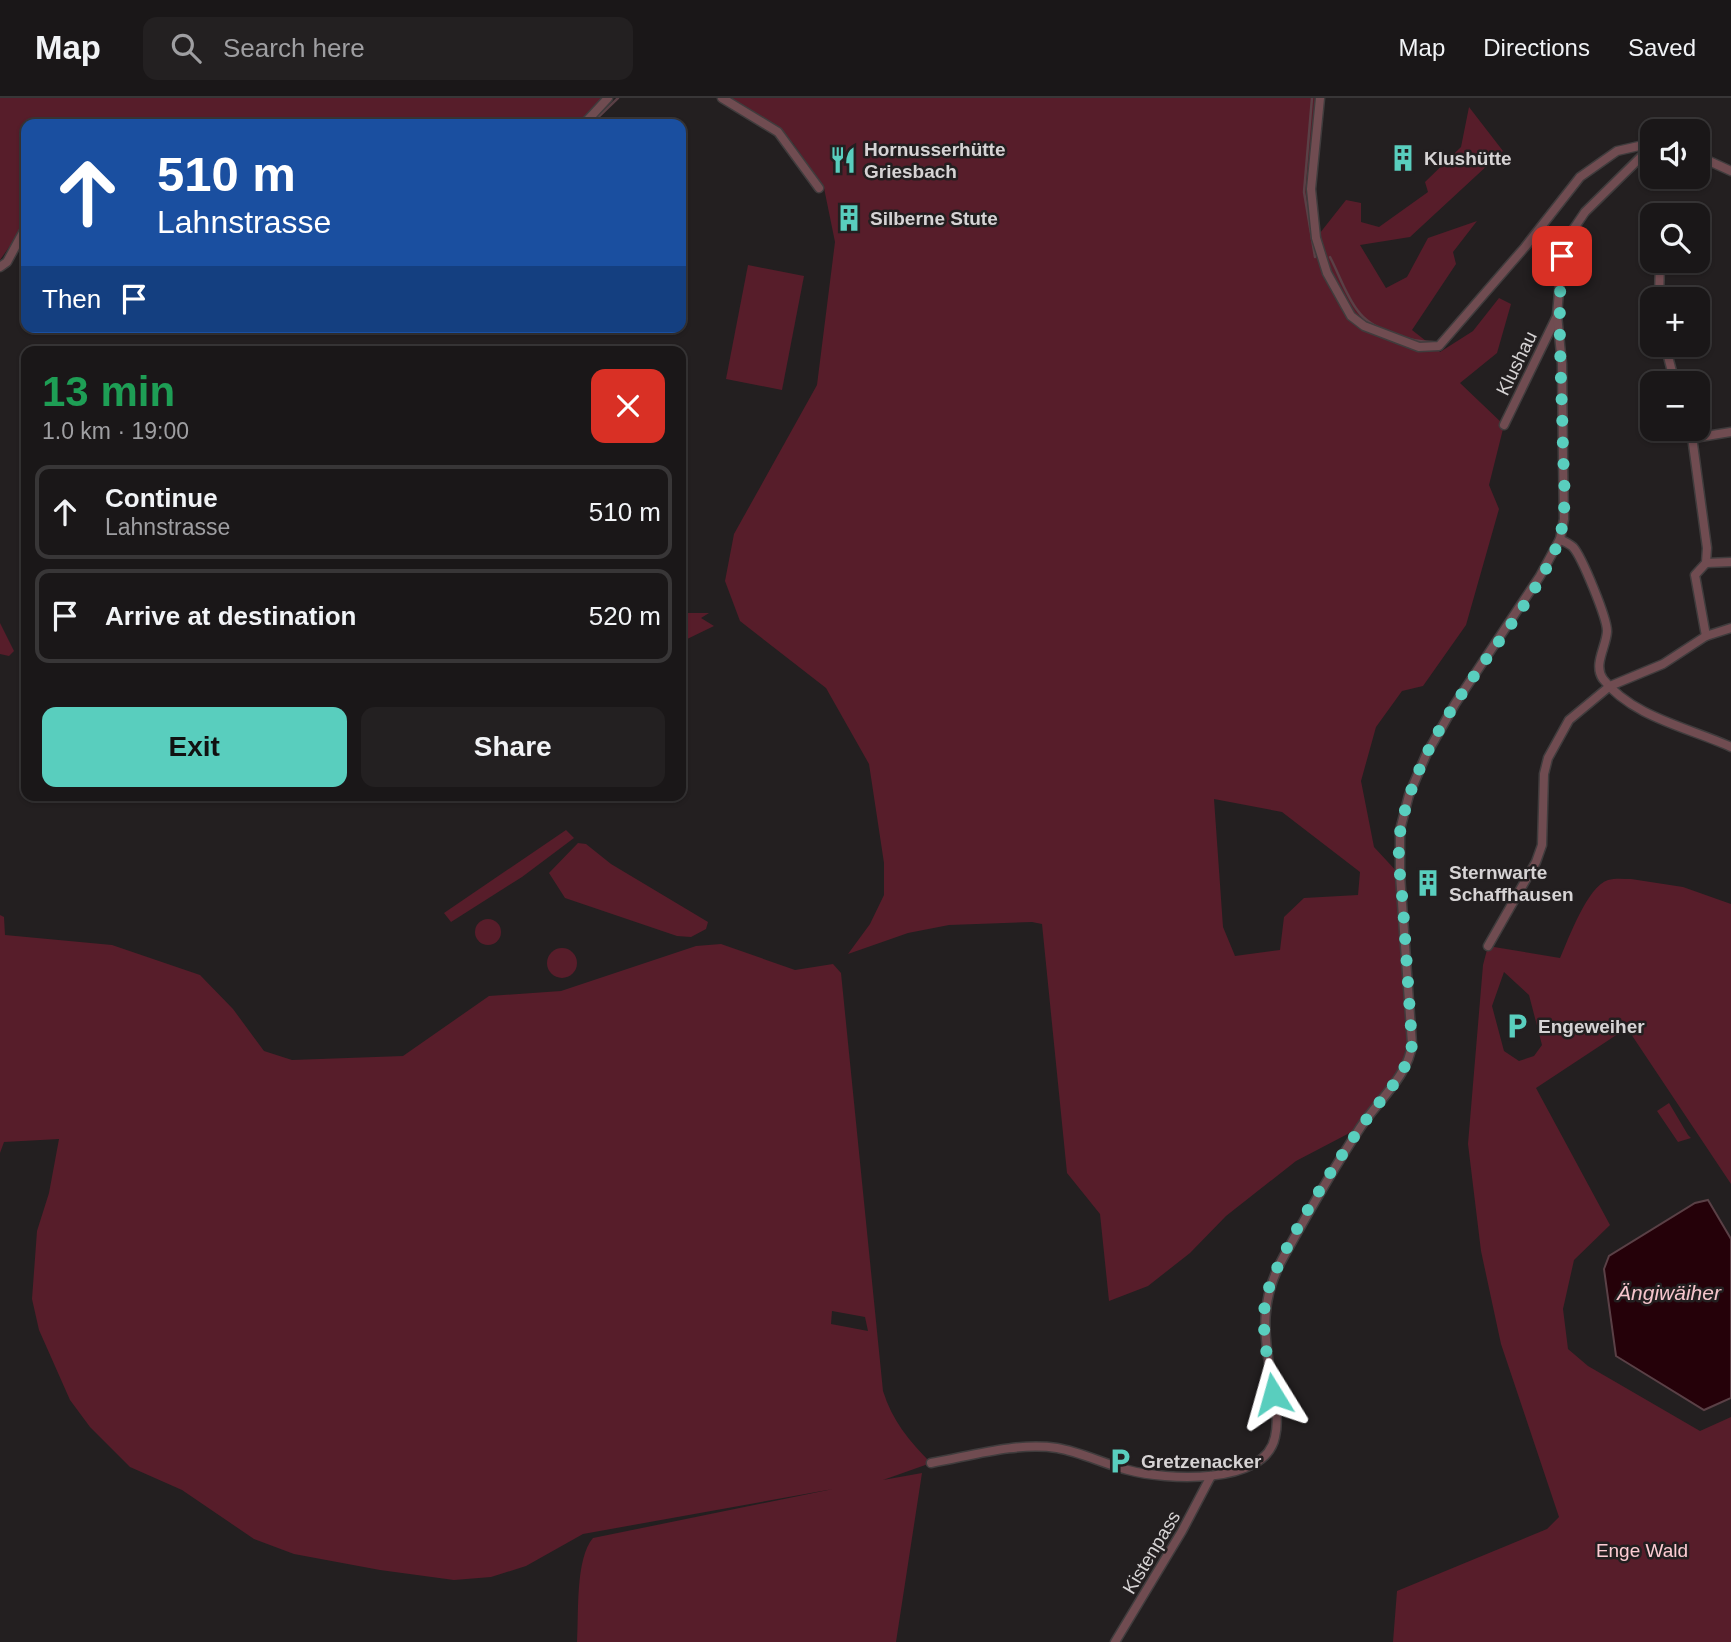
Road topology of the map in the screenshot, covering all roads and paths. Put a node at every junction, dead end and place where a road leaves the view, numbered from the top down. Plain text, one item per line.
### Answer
1 (608, 98) edge
2 (722, 98) edge
3 (1320, 98) edge
4 (589, 119) edge
5 (1640, 147) edge
6 (1640, 157) edge
7 (1710, 161) edge
8 (1731, 171) edge
9 (819, 188) dead end
10 (21, 235) edge
11 (0, 267) edge
12 (1557, 315) junction
13 (1504, 425) dead end
14 (1731, 432) edge
15 (1710, 435) edge
16 (1694, 441) edge
17 (1560, 539) junction
18 (1731, 562) edge
19 (1706, 563) junction
20 (1731, 628) edge
21 (1706, 636) junction
22 (1610, 686) junction
23 (1731, 747) edge
24 (1488, 946) dead end
25 (931, 1463) dead end
26 (1211, 1476) junction
27 (1115, 1642) edge

1 - 4 street
2 - 9 street
3 - 5 street
6 - 12 street
7 - 8 street
10 - 11 street
12 - 13 street, Klushau
12 - 17 street
14 - 15 street
16 - 19 street
17 - 22 street
17 - 26 street
18 - 19 street
19 - 21 street
20 - 21 street
21 - 22 street
22 - 23 street
22 - 24 street
25 - 26 street
26 - 27 street, Kistenpass

